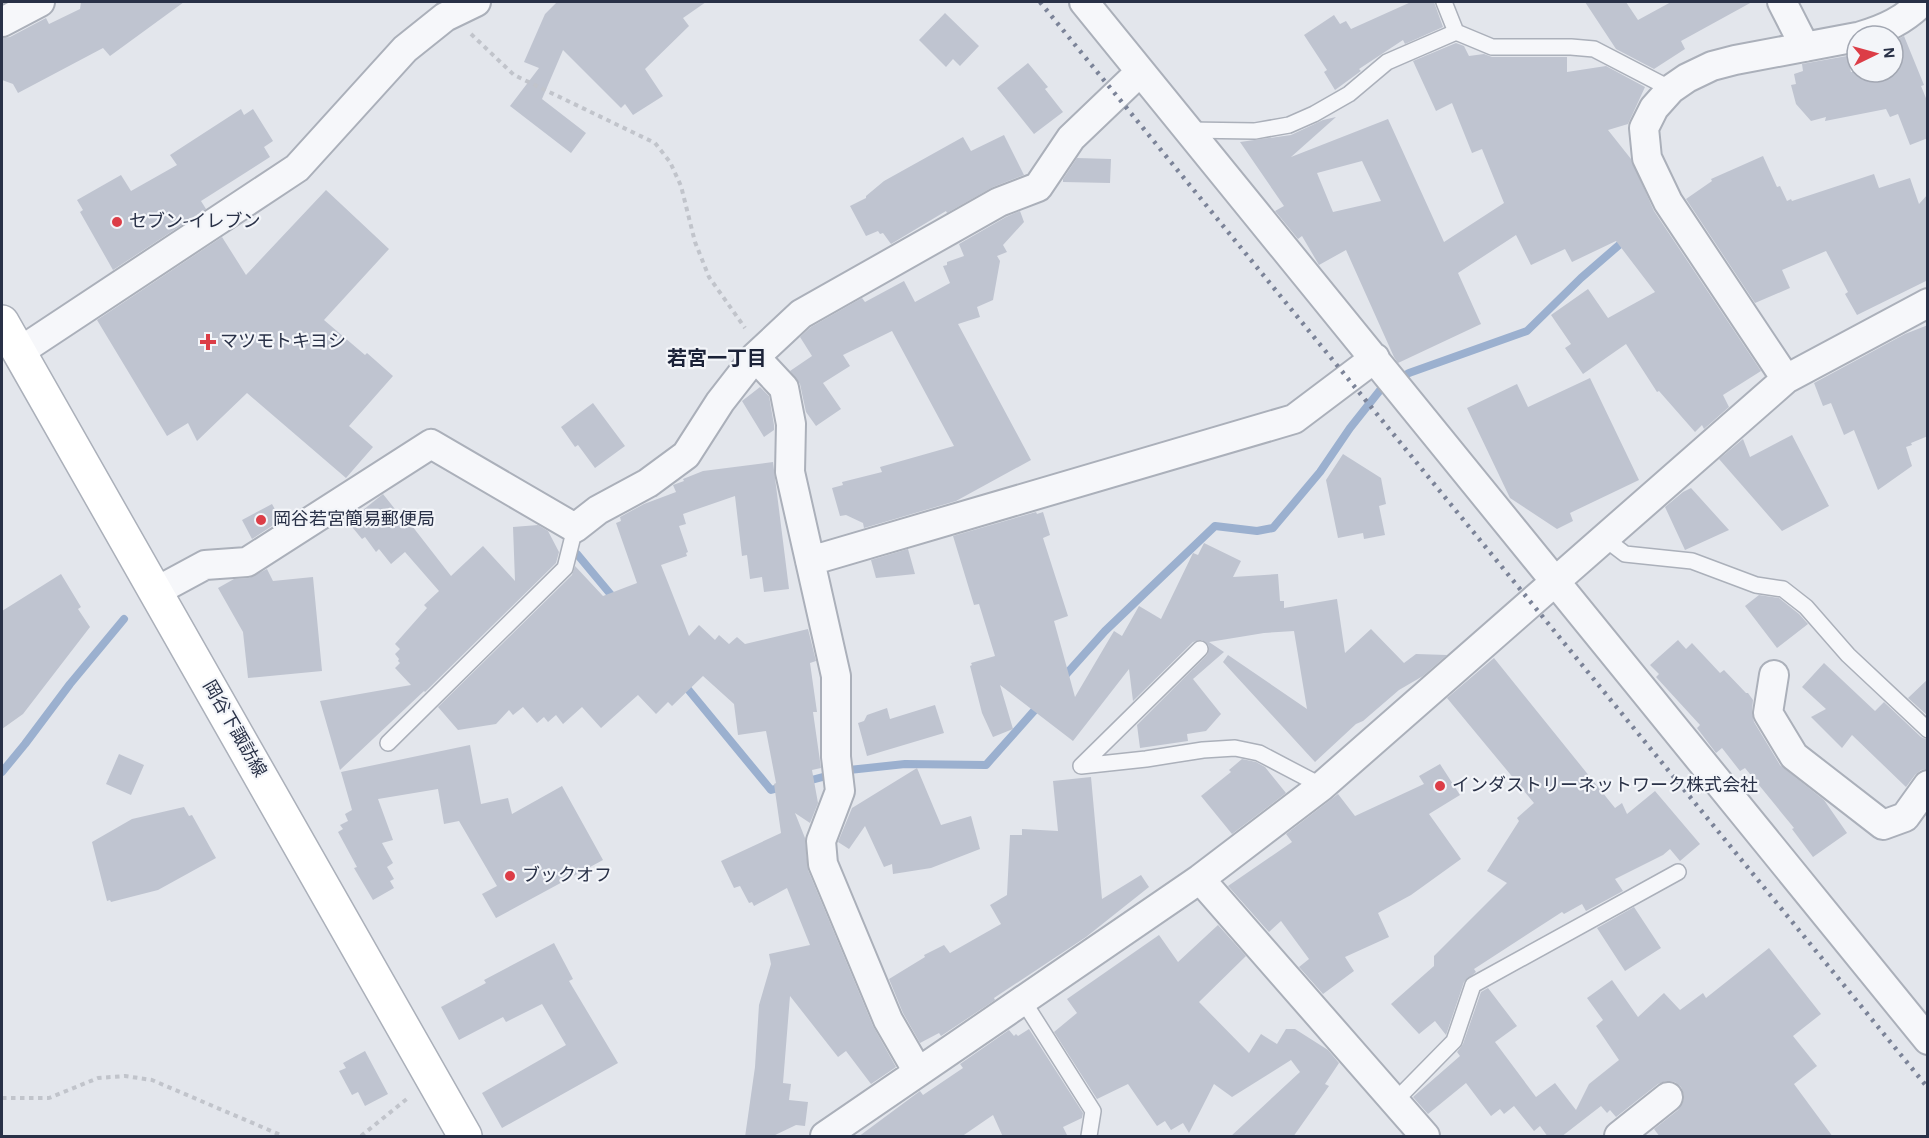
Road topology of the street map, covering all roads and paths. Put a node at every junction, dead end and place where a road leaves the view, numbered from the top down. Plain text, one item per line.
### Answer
1 (40, 2) edge
2 (476, 2) edge
3 (1083, 2) edge
4 (1444, 2) edge
5 (1782, 2) edge
6 (1922, 2) edge
7 (451, 14) junction
8 (2, 22) edge
9 (1893, 24) edge
10 (1456, 32) junction
11 (1845, 40) edge
12 (1805, 47) junction
13 (1140, 72) junction
14 (1671, 89) junction
15 (1187, 130) junction
16 (1928, 303) edge
17 (2, 322) edge
18 (18, 352) junction
19 (758, 354) junction
20 (1375, 358) junction
21 (1786, 379) junction
22 (575, 528) junction
23 (1604, 538) junction
24 (810, 561) junction
25 (1554, 581) junction
26 (155, 592) junction
27 (1200, 649) dead end
28 (1774, 675) dead end
29 (1928, 730) edge
30 (388, 743) dead end
31 (1928, 785) edge
32 (1322, 786) junction
33 (1678, 872) dead end
34 (1200, 879) junction
35 (1022, 999) junction
36 (1928, 1040) edge
37 (918, 1072) junction
38 (432, 1079) junction
39 (1668, 1097) dead end
40 (2, 1098) edge
41 (1394, 1102) junction
42 (283, 1137) edge
43 (361, 1137) edge
44 (465, 1137) edge
45 (825, 1137) edge
46 (1089, 1137) edge
47 (1425, 1137) edge
48 (1619, 1137) edge

1 - 8 street
2 - 7 street
3 - 13 street
4 - 10 lane
5 - 12 street
6 - 9 street
7 - 18 street
7 - 19 path
10 - 14 lane
10 - 15 lane
11 - 12 street
12 - 14 street
13 - 15 street
13 - 19 street
14 - 21 street
15 - 20 street
16 - 21 street
17 - 18 main road, 岡谷下諏訪線
18 - 26 main road, 岡谷下諏訪線
19 - 22 street
19 - 24 street
20 - 24 street
20 - 25 street
21 - 23 street
22 - 26 street
22 - 30 lane
23 - 25 street
23 - 29 lane
24 - 37 street
25 - 32 street
25 - 36 street
26 - 38 main road, 岡谷下諏訪線
27 - 32 lane
28 - 31 street
32 - 34 street
33 - 41 lane
34 - 35 street
34 - 41 street
35 - 37 street
35 - 46 lane
37 - 45 street
38 - 43 path
38 - 44 main road, 岡谷下諏訪線
39 - 48 street
40 - 42 path
41 - 47 street

